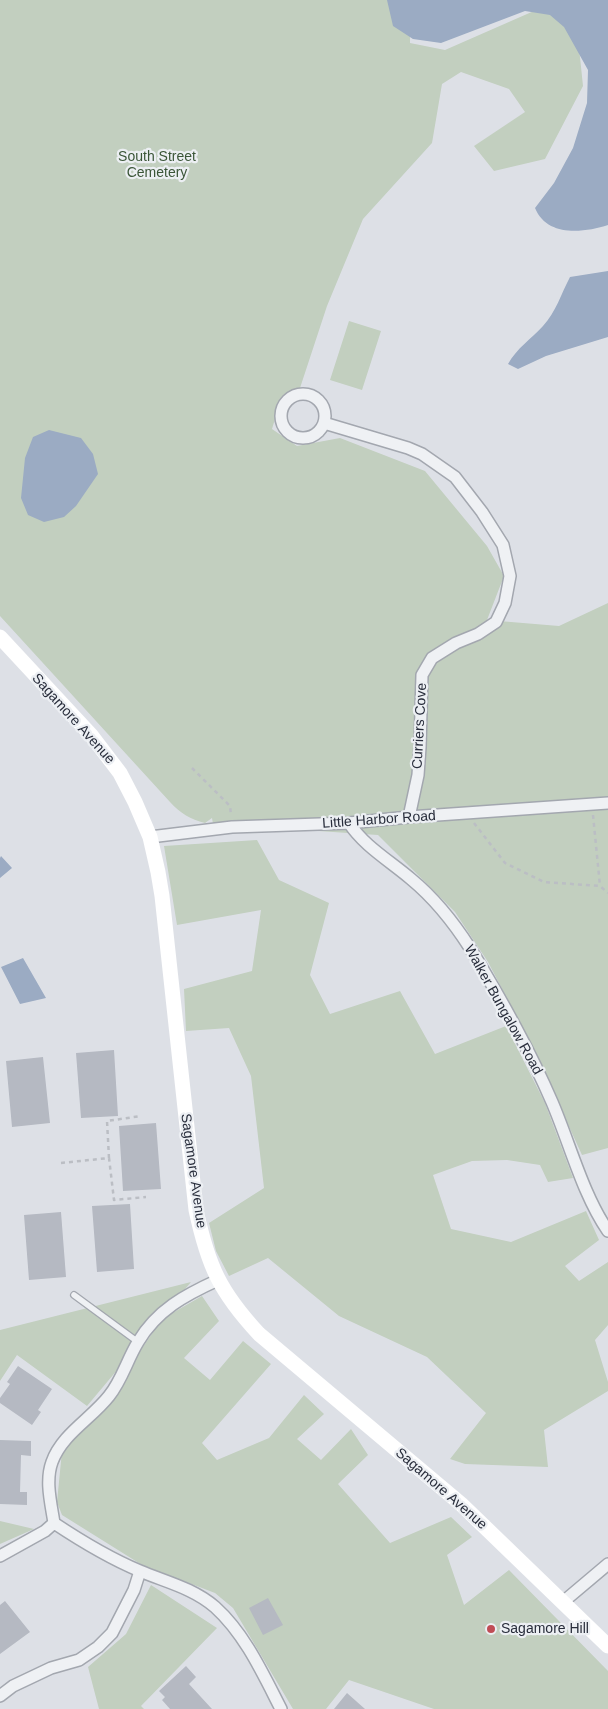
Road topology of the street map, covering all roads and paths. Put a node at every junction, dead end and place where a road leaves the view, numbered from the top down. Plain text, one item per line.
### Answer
1 (324, 423) dead end
2 (0, 637) edge
3 (192, 768) dead end
4 (608, 803) edge
5 (592, 805) junction
6 (467, 813) junction
7 (408, 816) junction
8 (349, 823) junction
9 (232, 827) junction
10 (150, 837) junction
11 (600, 886) junction
12 (608, 893) edge
13 (141, 1116) dead end
14 (109, 1158) junction
15 (62, 1162) dead end
16 (146, 1197) dead end
17 (608, 1231) edge
18 (218, 1280) junction
19 (74, 1295) dead end
20 (138, 1342) junction
21 (54, 1523) junction
22 (0, 1556) edge
23 (608, 1564) edge
24 (140, 1572) junction
25 (563, 1602) junction
26 (608, 1646) edge
27 (0, 1696) edge
28 (280, 1709) edge

1 - 7 street, Curriers Cove
2 - 10 main road, Sagamore Avenue
3 - 9 path
4 - 5 street, Little Harbor Road
5 - 6 street, Little Harbor Road
5 - 11 path
6 - 7 street, Little Harbor Road
6 - 11 path
7 - 8 street, Little Harbor Road
8 - 9 street, Little Harbor Road
8 - 17 street, Walker Bungalow Road
9 - 10 street, Little Harbor Road
10 - 18 main road, Sagamore Avenue
11 - 12 path
13 - 14 path
14 - 15 path
14 - 16 path
18 - 20 street
18 - 25 main road, Sagamore Avenue
19 - 20 lane
20 - 21 street
21 - 22 street
21 - 24 street
23 - 25 street
24 - 27 street
24 - 28 street
25 - 26 main road, Sagamore Avenue

